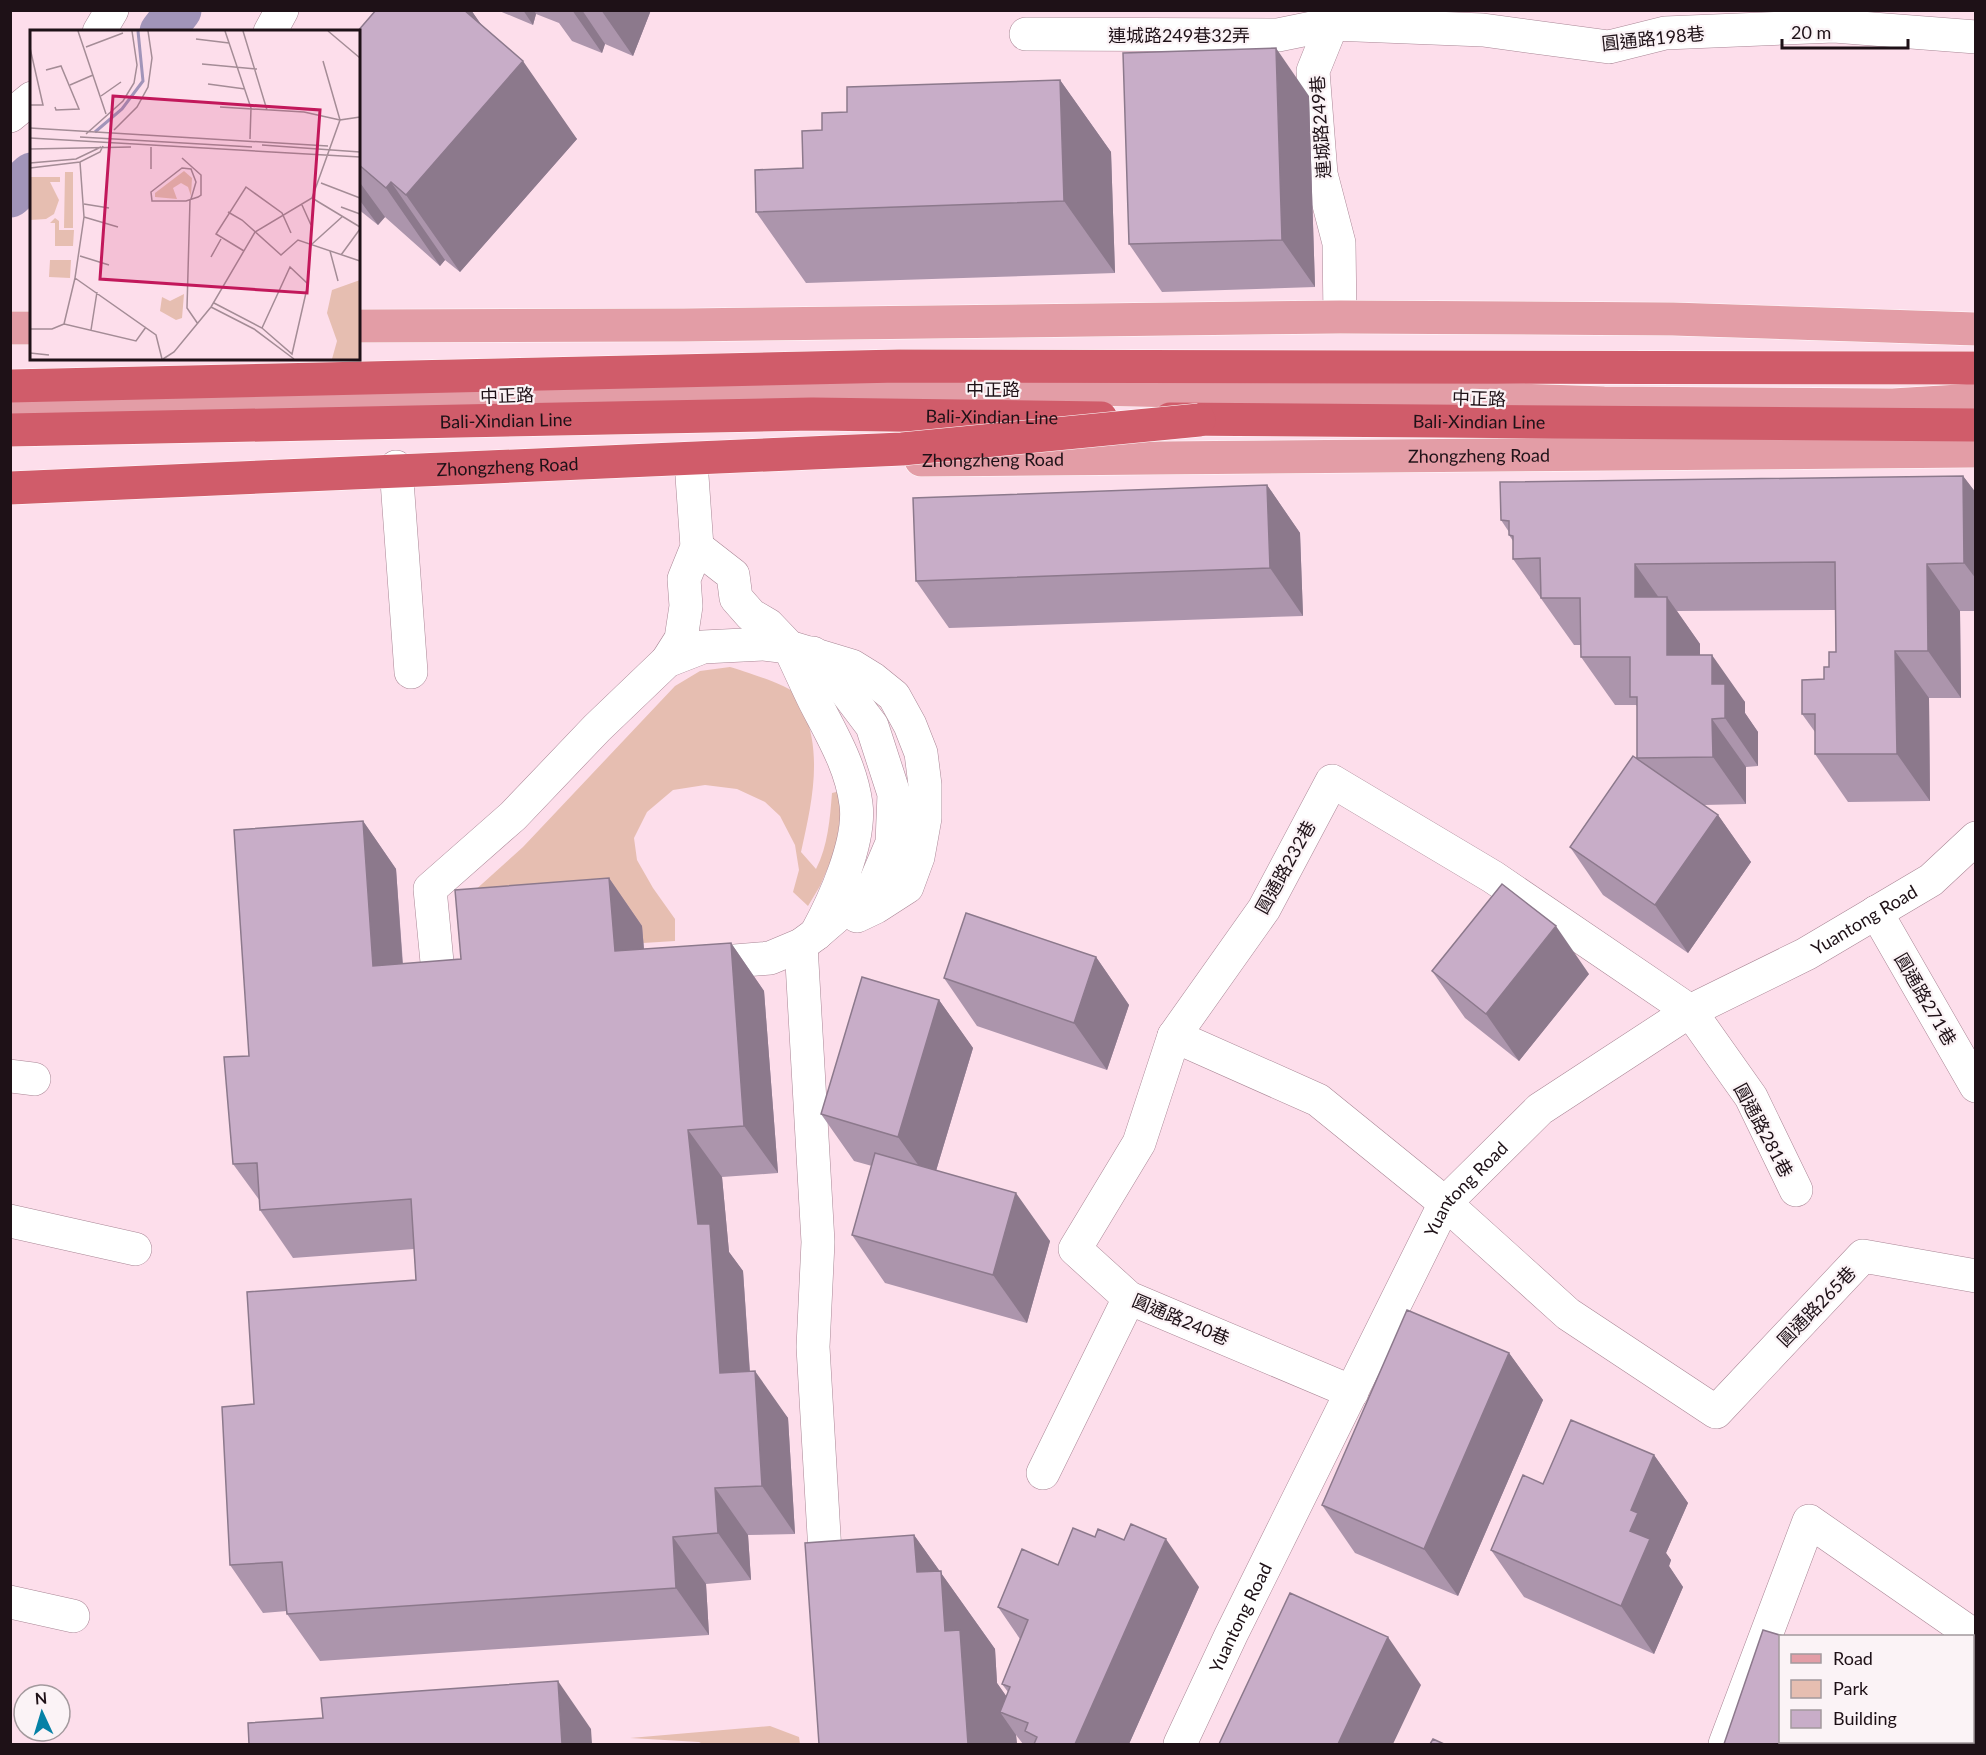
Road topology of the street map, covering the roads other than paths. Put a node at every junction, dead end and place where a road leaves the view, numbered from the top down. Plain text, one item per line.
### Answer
1 (112, 10) edge
2 (282, 10) edge
3 (1329, 17) edge
4 (1479, 20) edge
5 (100, 30) edge
6 (271, 30) edge
7 (1026, 34) dead end
8 (1976, 37) edge
9 (30, 100) edge
10 (10, 116) edge
11 (1340, 317) junction
12 (360, 326) edge
13 (10, 328) edge
14 (30, 328) edge
15 (1976, 329) edge
16 (1976, 368) edge
17 (1976, 400) edge
18 (11, 406) edge
19 (1199, 420) junction
20 (1976, 425) edge
21 (1976, 451) edge
22 (692, 462) junction
23 (396, 467) junction
24 (10, 481) edge
25 (10, 488) edge
26 (697, 547) junction
27 (801, 650) junction
28 (667, 661) junction
29 (411, 672) dead end
30 (1975, 840) edge
31 (1876, 912) junction
32 (808, 940) junction
33 (668, 966) edge
34 (492, 979) edge
35 (1690, 1011) junction
36 (1174, 1036) junction
37 (1976, 1086) edge
38 (1796, 1190) dead end
39 (1445, 1203) junction
40 (10, 1221) edge
41 (135, 1249) dead end
42 (1976, 1276) edge
43 (1129, 1298) junction
44 (1352, 1392) junction
45 (1043, 1473) dead end
46 (10, 1602) edge
47 (73, 1616) dead end
48 (829, 1616) edge
49 (1973, 1635) edge
50 (1180, 1744) edge
51 (1725, 1744) edge

1 - 5 street
2 - 6 street
3 - 4 street, 圓通路198巷
3 - 7 street, 連城路249巷32弄
3 - 11 street, 連城路249巷
4 - 8 street, 圓通路198巷
9 - 10 street
11 - 12 main road
11 - 15 main road
13 - 14 main road
16 - 18 highway
17 - 18 main road, 中正路
18 - 19 highway, Bali-Xindian Line, bridge
19 - 20 highway, Bali-Xindian Line
19 - 25 highway, bridge
21 - 22 main road, Zhongzheng Road
22 - 23 main road, Zhongzheng Road
22 - 26 street
23 - 24 main road, Zhongzheng Road
23 - 29 street
26 - 27 street
26 - 28 street
27 - 28 street
27 - 32 street
27 - 32 street
28 - 34 street
30 - 31 street, Yuantong Road
31 - 35 street, Yuantong Road
31 - 37 street, 圓通路271巷
32 - 33 street
32 - 48 street
35 - 36 street, 圓通路232巷
35 - 38 street, 圓通路281巷
35 - 39 street, Yuantong Road
36 - 39 street
36 - 43 street, 圓通路240巷
39 - 42 street, 圓通路265巷
39 - 44 street, Yuantong Road
40 - 41 street
43 - 44 street, 圓通路240巷
43 - 45 street
44 - 50 street, Yuantong Road
46 - 47 street
49 - 51 street

